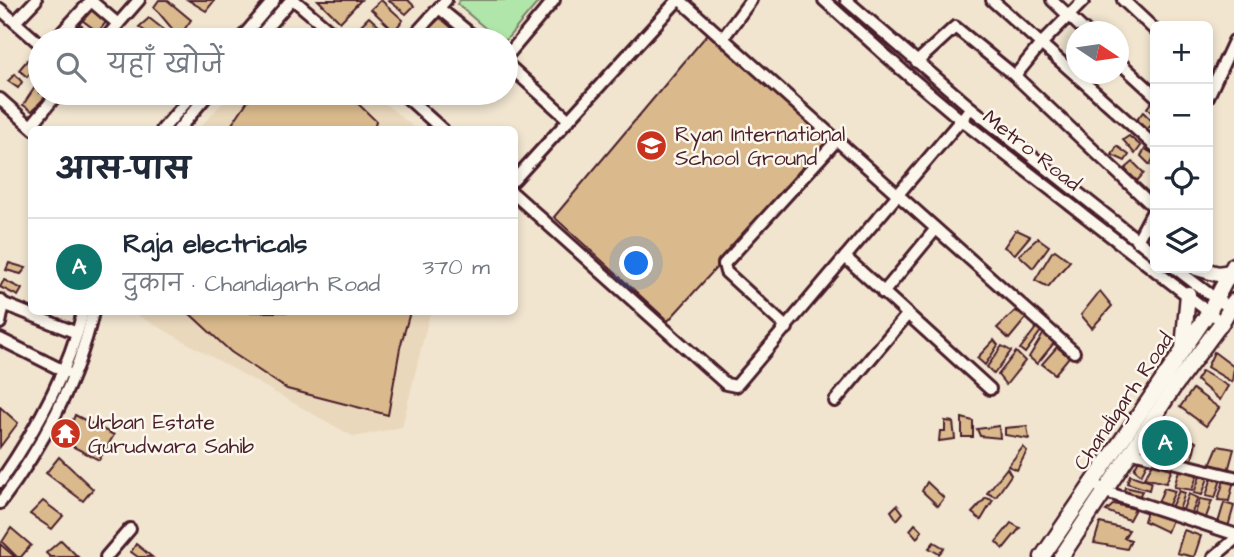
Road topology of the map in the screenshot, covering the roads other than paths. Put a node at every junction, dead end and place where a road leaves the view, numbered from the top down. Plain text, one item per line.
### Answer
1 (36, 0) edge
2 (91, 0) edge
3 (139, 0) edge
4 (274, 0) edge
5 (293, 0) edge
6 (554, 0) edge
7 (679, 0) edge
8 (751, 0) edge
9 (824, 0) edge
10 (846, 0) edge
11 (992, 0) edge
12 (1052, 0) edge
13 (1084, 0) edge
14 (1123, 0) edge
15 (443, 4) edge
16 (0, 9) edge
17 (1069, 16) junction
18 (1074, 21) edge
19 (15, 22) junction
20 (118, 24) junction
21 (1150, 25) edge
22 (66, 28) edge
23 (114, 28) edge
24 (250, 28) edge
25 (267, 28) edge
26 (327, 28) edge
27 (421, 28) edge
28 (466, 28) edge
29 (28, 33) edge
30 (723, 38) junction
31 (1234, 41) edge
32 (1041, 44) junction
33 (518, 45) edge
34 (917, 62) junction
35 (518, 71) edge
36 (1129, 71) edge
37 (1015, 76) junction
38 (1213, 78) edge
39 (1150, 90) edge
40 (0, 99) edge
41 (49, 105) edge
42 (184, 105) edge
43 (199, 105) edge
44 (415, 105) edge
45 (971, 108) junction
46 (569, 120) junction
47 (961, 120) junction
48 (31, 126) edge
49 (34, 126) edge
50 (165, 126) edge
51 (181, 126) edge
52 (439, 126) edge
53 (837, 140) junction
54 (1150, 142) edge
55 (518, 176) edge
56 (896, 195) junction
57 (518, 198) edge
58 (1150, 202) edge
59 (1153, 210) edge
60 (935, 230) junction
61 (1137, 241) junction
62 (1150, 250) edge
63 (845, 257) junction
64 (1232, 269) edge
65 (1180, 273) edge
66 (1213, 273) edge
67 (883, 293) junction
68 (1188, 294) junction
69 (2, 302) edge
70 (1213, 306) junction
71 (1233, 306) edge
72 (28, 312) edge
73 (34, 315) edge
74 (82, 315) edge
75 (92, 315) edge
76 (907, 315) junction
77 (1222, 322) junction
78 (0, 323) edge
79 (787, 328) junction
80 (77, 332) junction
81 (0, 339) edge
82 (1182, 350) junction
83 (1074, 352) dead end
84 (67, 373) junction
85 (990, 389) dead end
86 (835, 401) dead end
87 (1132, 452) junction
88 (1234, 477) edge
89 (0, 482) edge
90 (1093, 483) junction
91 (1105, 492) junction
92 (0, 503) edge
93 (130, 529) dead end
94 (1234, 534) edge
95 (1234, 540) edge
96 (106, 557) edge
97 (1042, 557) edge
98 (1060, 557) edge
99 (1215, 557) edge

1 - 19 street
2 - 20 street
2 - 22 street
3 - 20 street
4 - 24 street
5 - 25 street
5 - 26 street
6 - 33 street
7 - 30 street
7 - 46 street
8 - 30 street
9 - 47 street, Metro Road
10 - 34 street, Metro Road
11 - 32 street
12 - 17 street
13 - 17 street
14 - 21 street
15 - 27 street
15 - 28 street
16 - 19 street
17 - 18 street
17 - 32 street
19 - 29 street
20 - 23 street
30 - 53 street
31 - 38 street
32 - 37 street
32 - 54 street
34 - 37 street
34 - 45 street, Metro Road
35 - 46 street
36 - 39 street
37 - 58 street
40 - 48 street
41 - 49 street
42 - 50 street
43 - 51 street
44 - 52 street
45 - 47 street
45 - 61 street, Metro Road
46 - 55 street
47 - 56 street
47 - 68 street, Metro Road
53 - 56 street
53 - 79 street
56 - 60 street
56 - 63 street
57 - 79 street
59 - 61 street
60 - 67 street
60 - 83 street
61 - 62 street, Metro Road
63 - 67 street
63 - 79 street
64 - 66 main road
64 - 70 main road, Chandigarh Road
65 - 70 street, Metro Road
67 - 76 street
68 - 70 street, Metro Road
68 - 82 main road
69 - 72 street
69 - 78 street
70 - 71 street, Metro Road
70 - 77 street, Metro Road
70 - 82 main road, Chandigarh Road
71 - 77 main road, Chandigarh Road
73 - 80 street
74 - 80 street
75 - 84 street
76 - 85 street
76 - 86 street
77 - 87 main road, Chandigarh Road
80 - 84 street
81 - 84 street
82 - 90 main road, Chandigarh Road
84 - 89 street
84 - 92 street
87 - 88 street
87 - 91 main road, Chandigarh Road
90 - 91 street
90 - 97 main road, Chandigarh Road
91 - 94 street
91 - 98 main road, Chandigarh Road
93 - 96 street
95 - 99 street

